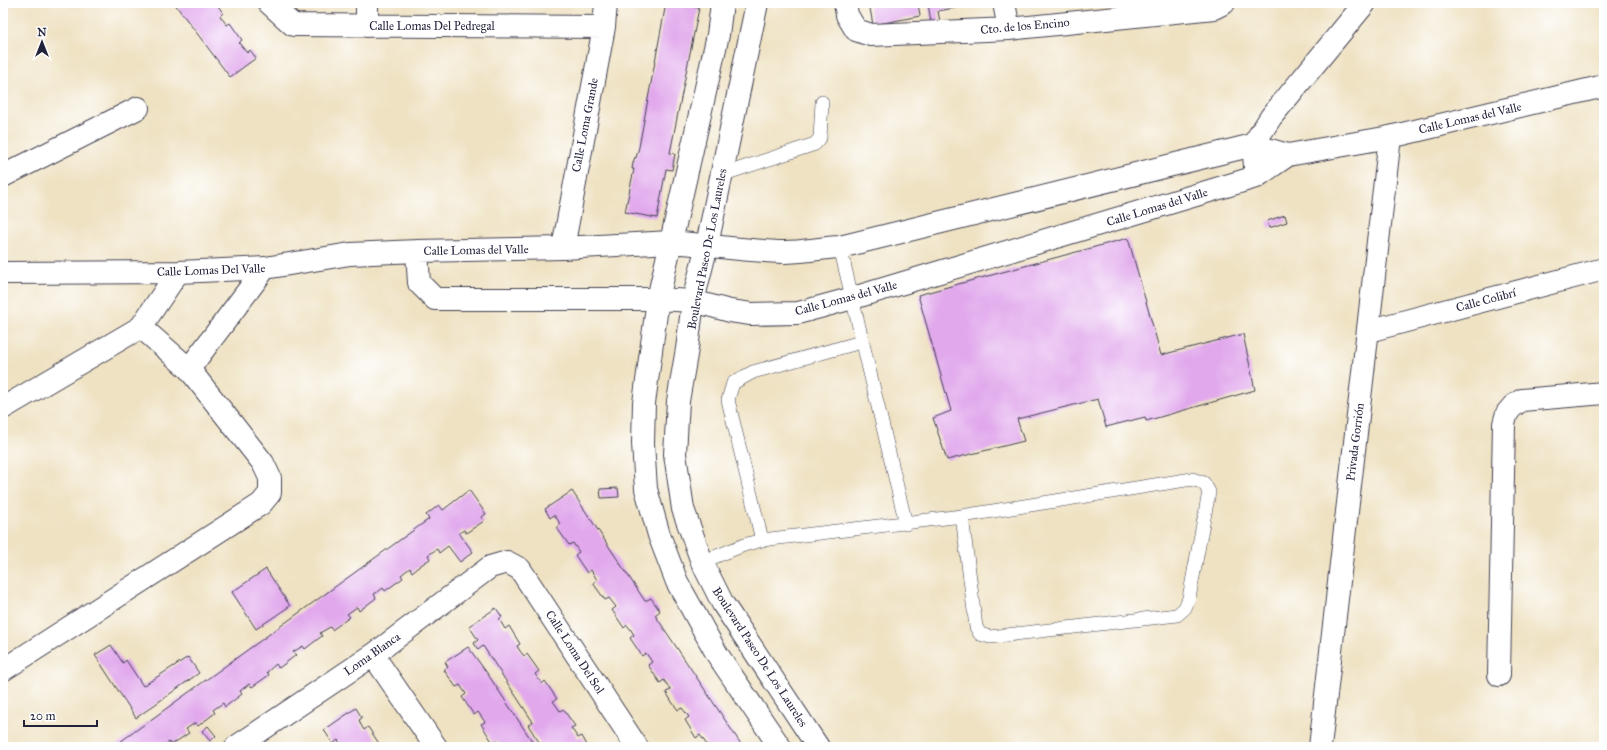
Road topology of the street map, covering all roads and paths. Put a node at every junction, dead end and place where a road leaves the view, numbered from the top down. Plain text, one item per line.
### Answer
1 (269, 3) edge
2 (367, 3) edge
3 (606, 3) edge
4 (722, 3) edge
5 (757, 3) edge
6 (845, 3) edge
7 (1004, 3) edge
8 (1224, 3) edge
9 (1365, 3) edge
10 (367, 26) junction
11 (604, 27) junction
12 (1009, 29) junction
13 (1604, 86) edge
14 (822, 102) dead end
15 (138, 108) dead end
16 (1390, 136) junction
17 (1253, 145) junction
18 (1288, 155) junction
19 (721, 175) junction
20 (3, 176) edge
21 (1256, 177) junction
22 (671, 242) junction
23 (707, 245) junction
24 (840, 247) junction
25 (563, 248) junction
26 (417, 251) junction
27 (265, 268) junction
28 (1604, 269) edge
29 (178, 272) junction
30 (3, 273) edge
31 (853, 298) junction
32 (658, 299) junction
33 (693, 301) junction
34 (141, 327) junction
35 (1368, 332) junction
36 (861, 342) junction
37 (189, 369) junction
38 (1604, 393) edge
39 (3, 408) edge
40 (962, 516) junction
41 (906, 524) junction
42 (762, 540) junction
43 (507, 562) joint
44 (702, 562) junction
45 (373, 655) junction
46 (3, 670) edge
47 (1499, 675) dead end
48 (236, 747) edge
49 (436, 747) edge
50 (637, 747) edge
51 (780, 747) edge
52 (818, 747) edge
53 (1320, 747) edge

1 - 10 street, Calle Lomas Del Pedregal
2 - 10 street
3 - 11 street, Calle Loma Grande
4 - 22 street
5 - 19 street, Boulevard Paseo De Los Laureles
6 - 12 street, Cto. de los Encino
7 - 12 street
8 - 12 street, Cto. de los Encino
9 - 17 street
10 - 11 street, Calle Lomas Del Pedregal
11 - 25 street, Calle Loma Grande
13 - 16 street, Calle Lomas del Valle
14 - 19 lane
15 - 20 street
16 - 18 street, Calle Lomas del Valle
16 - 35 street, Privada Gorrión
17 - 18 street, Calle Lomas del Valle
17 - 21 street
17 - 24 street, Calle Lomas del Valle
18 - 21 street, Calle Lomas del Valle
19 - 23 street, Boulevard Paseo De Los Laureles
21 - 31 street, Calle Lomas del Valle
22 - 23 street, Calle Lomas del Valle
22 - 25 street, Calle Lomas del Valle
22 - 32 street
23 - 24 street, Calle Lomas del Valle
23 - 33 street, Boulevard Paseo De Los Laureles
24 - 31 lane
25 - 26 street, Calle Lomas del Valle
26 - 27 street, Calle Lomas Del Valle
26 - 32 street, Calle Lomas del Valle
27 - 29 street, Calle Lomas Del Valle
27 - 37 street
28 - 35 street, Calle Colibrí
29 - 30 street, Calle Lomas Del Valle
29 - 34 street
31 - 33 street, Calle Lomas del Valle
31 - 36 lane
32 - 33 street, Calle Lomas del Valle
32 - 51 street
33 - 44 street, Boulevard Paseo De Los Laureles
34 - 37 street
34 - 39 street
35 - 53 street, Privada Gorrión
36 - 41 lane
36 - 42 lane
37 - 46 street
38 - 47 street
40 - 40 lane
40 - 41 lane
41 - 42 lane
42 - 44 lane
43 - 45 street, Loma Blanca
43 - 50 street, Calle Loma Del Sol
44 - 52 street, Boulevard Paseo De Los Laureles
45 - 48 street, Loma Blanca
45 - 49 street

